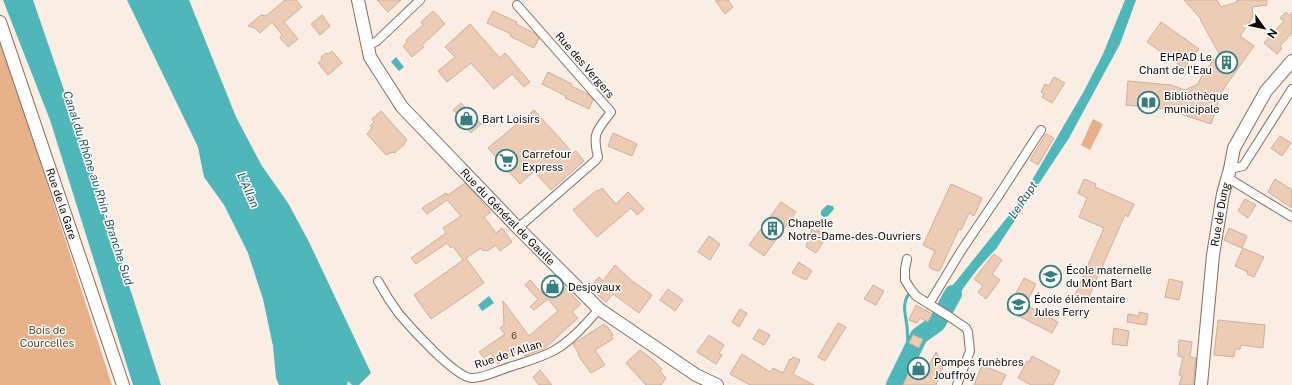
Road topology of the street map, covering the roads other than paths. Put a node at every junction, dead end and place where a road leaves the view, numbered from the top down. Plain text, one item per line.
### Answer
1 (358, 0) edge
2 (420, 0) edge
3 (517, 5) dead end
4 (0, 22) edge
5 (368, 46) junction
6 (1292, 61) edge
7 (1292, 89) edge
8 (1041, 130) dead end
9 (1229, 173) junction
10 (1292, 217) edge
11 (518, 228) junction
12 (907, 259) dead end
13 (378, 281) dead end
14 (933, 306) junction
15 (600, 309) junction
16 (123, 385) edge
17 (717, 385) edge
18 (957, 385) edge
19 (1201, 385) edge

1 - 5 main road, Rue du Général de Gaulle
2 - 5 street
3 - 11 street, Rue des Vergers
4 - 16 main road, Rue de la Gare
5 - 11 main road, Rue du Général de Gaulle
6 - 9 main road, Rue de Dung
7 - 9 street
8 - 14 street
9 - 10 street
9 - 19 main road, Rue de Dung
11 - 15 main road, Rue du Général de Gaulle
12 - 14 street
13 - 15 street, Rue de l'Allan
14 - 18 street
15 - 17 main road, Rue du Général de Gaulle

